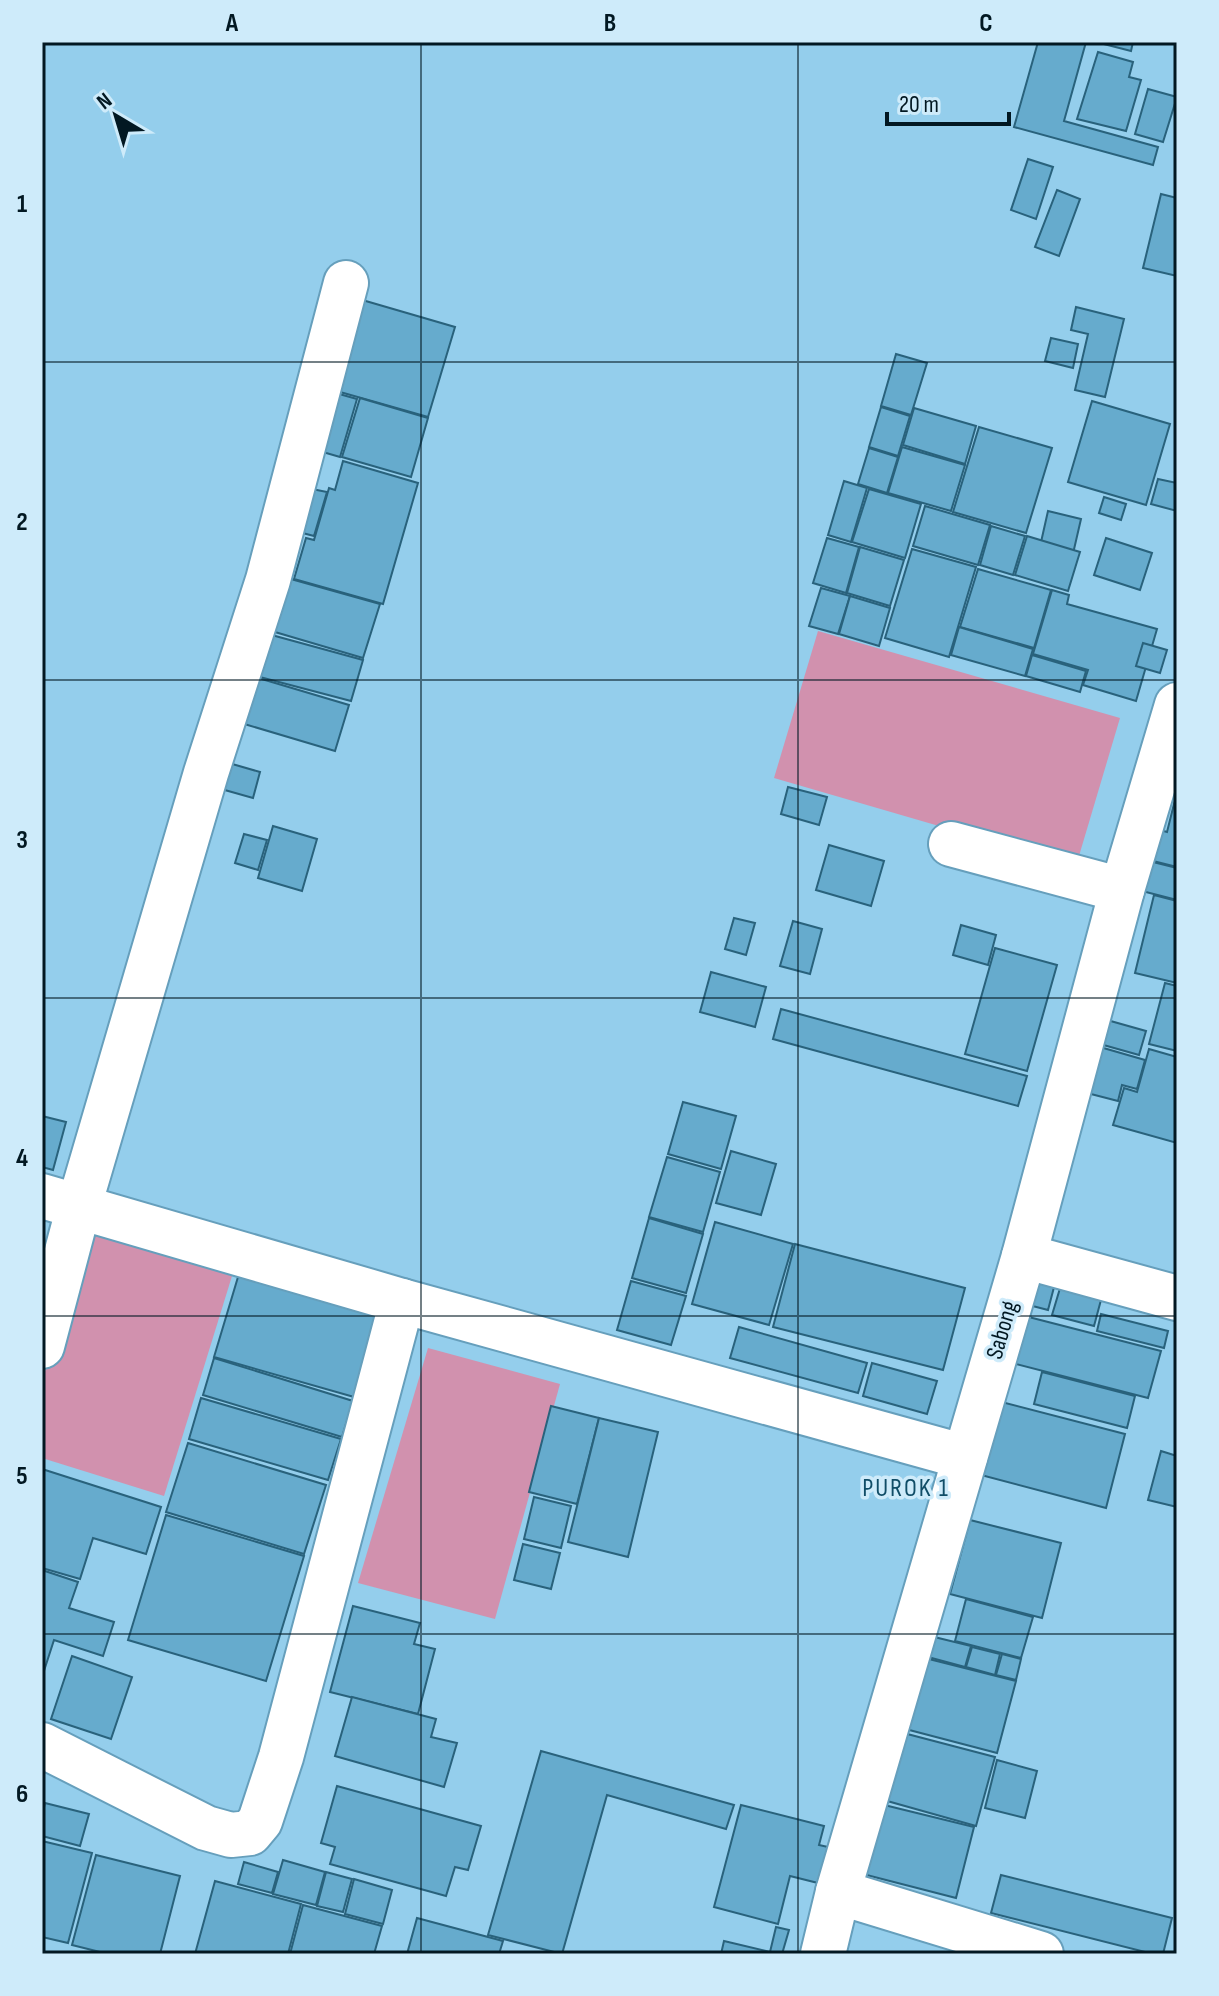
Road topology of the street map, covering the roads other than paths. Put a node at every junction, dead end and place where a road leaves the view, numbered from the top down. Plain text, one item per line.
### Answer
1 (346, 283) dead end
2 (1177, 709) edge
3 (951, 844) dead end
4 (1122, 890) junction
5 (60, 1201) edge
6 (1024, 1256) junction
7 (1177, 1298) edge
8 (402, 1301) junction
9 (42, 1346) edge
10 (965, 1457) junction
11 (42, 1745) edge
12 (838, 1892) junction
13 (823, 1954) edge
14 (1041, 1954) edge

1 - 5 street
2 - 4 street, Sabong
3 - 4 street
4 - 6 street, Sabong
5 - 8 street
5 - 9 street
6 - 7 street
6 - 10 street, Sabong
8 - 10 street
8 - 11 street
10 - 12 street, Sabong
12 - 13 street, Sabong
12 - 14 street

